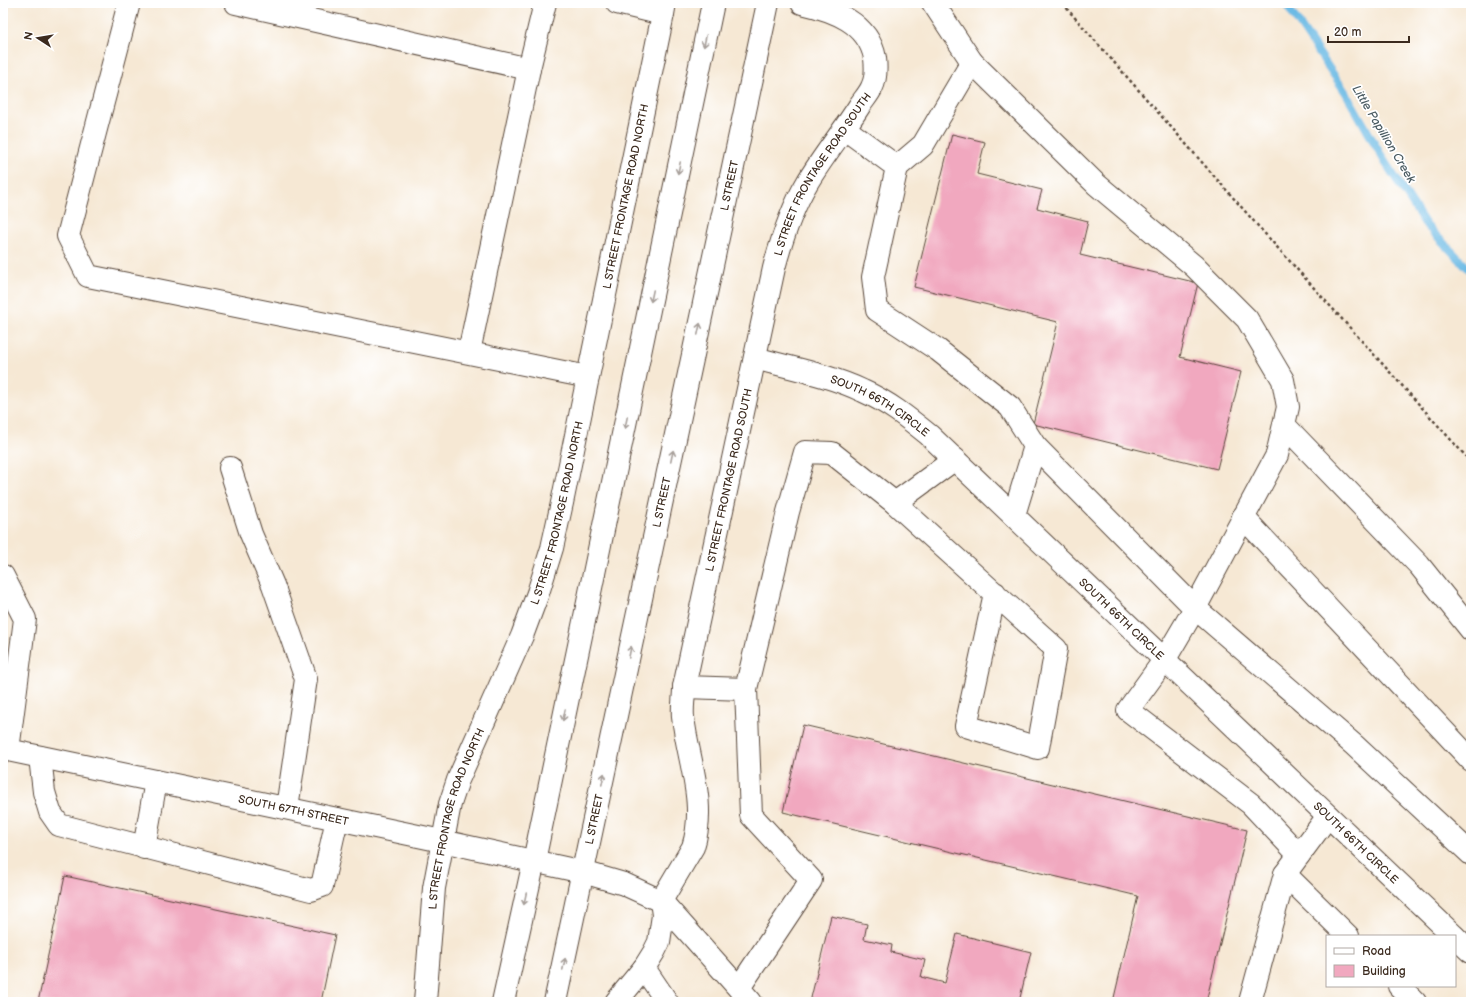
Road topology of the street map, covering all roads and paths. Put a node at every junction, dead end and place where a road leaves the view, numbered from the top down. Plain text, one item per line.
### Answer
1 (129, 3) edge
2 (236, 3) edge
3 (544, 3) edge
4 (616, 3) edge
5 (713, 3) edge
6 (768, 3) edge
7 (802, 3) edge
8 (933, 3) edge
9 (1063, 3) edge
10 (664, 8) edge
11 (972, 62) junction
12 (529, 69) junction
13 (845, 129) junction
14 (897, 167) junction
15 (469, 352) junction
16 (755, 358) junction
17 (588, 377) junction
18 (1284, 425) junction
19 (1035, 446) junction
20 (955, 459) junction
21 (1471, 462) edge
22 (230, 468) dead end
23 (895, 503) junction
24 (1014, 515) junction
25 (1243, 517) junction
26 (3, 576) edge
27 (995, 593) junction
28 (1195, 608) junction
29 (1471, 630) edge
30 (1165, 659) junction
31 (684, 687) junction
32 (746, 688) junction
33 (5, 750) edge
34 (40, 757) junction
35 (1471, 760) edge
36 (156, 781) junction
37 (287, 808) junction
38 (1328, 816) junction
39 (337, 818) junction
40 (442, 841) junction
41 (144, 848) junction
42 (1471, 854) edge
43 (1299, 855) junction
44 (534, 861) junction
45 (583, 872) junction
46 (1285, 874) junction
47 (661, 901) junction
48 (1347, 935) edge
49 (1454, 935) edge
50 (1456, 937) edge
51 (1471, 952) edge
52 (644, 968) junction
53 (1400, 987) edge
54 (745, 995) edge
55 (425, 1002) edge
56 (503, 1002) edge
57 (555, 1002) edge
58 (616, 1002) edge
59 (667, 1002) edge
60 (1250, 1002) edge
61 (1415, 1002) edge

1 - 15 main road
2 - 12 main road
3 - 12 main road
4 - 10 main road
5 -> 44 main road
45 -> 6 main road, L STREET
7 - 13 main road, L STREET FRONTAGE ROAD SOUTH
8 - 11 main road
9 - 21 path
10 - 17 main road, L STREET FRONTAGE ROAD NORTH
11 - 14 main road
11 - 18 main road
12 - 15 main road
13 - 14 main road
13 - 16 main road, L STREET FRONTAGE ROAD SOUTH
14 - 19 main road
15 - 17 main road
16 - 20 main road, SOUTH 66TH CIRCLE
16 - 31 main road, L STREET FRONTAGE ROAD SOUTH
17 - 40 main road, L STREET FRONTAGE ROAD NORTH
18 - 25 main road
18 - 29 main road
19 - 24 main road
19 - 28 main road
20 - 23 main road
20 - 24 main road, SOUTH 66TH CIRCLE
22 - 37 main road
23 - 27 main road
23 - 32 main road
24 - 30 main road, SOUTH 66TH CIRCLE
25 - 28 main road
25 - 35 main road
26 - 33 main road
27 - 27 main road
28 - 30 main road
28 - 42 main road
30 - 38 main road, SOUTH 66TH CIRCLE
30 - 43 main road
31 - 32 main road
31 - 47 main road, L STREET FRONTAGE ROAD SOUTH
32 - 54 main road
33 - 34 main road, SOUTH 67TH STREET
34 - 36 main road, SOUTH 67TH STREET
34 - 41 main road
36 - 37 main road, SOUTH 67TH STREET
36 - 41 main road
37 - 39 main road, SOUTH 67TH STREET
38 - 43 main road
38 - 49 main road, SOUTH 66TH CIRCLE
39 - 40 main road, SOUTH 67TH STREET
39 - 41 main road
40 - 44 main road, SOUTH 67TH STREET
40 - 55 main road, L STREET FRONTAGE ROAD NORTH
43 - 46 main road
44 - 45 main road, SOUTH 67TH STREET
44 -> 56 main road
45 - 47 main road, SOUTH 67TH STREET
57 -> 45 main road, L STREET
46 - 48 main road
46 - 60 main road
47 - 52 main road
47 - 54 main road
50 - 51 main road, SOUTH 66TH CIRCLE
52 - 58 main road
52 - 59 main road
53 - 61 main road

